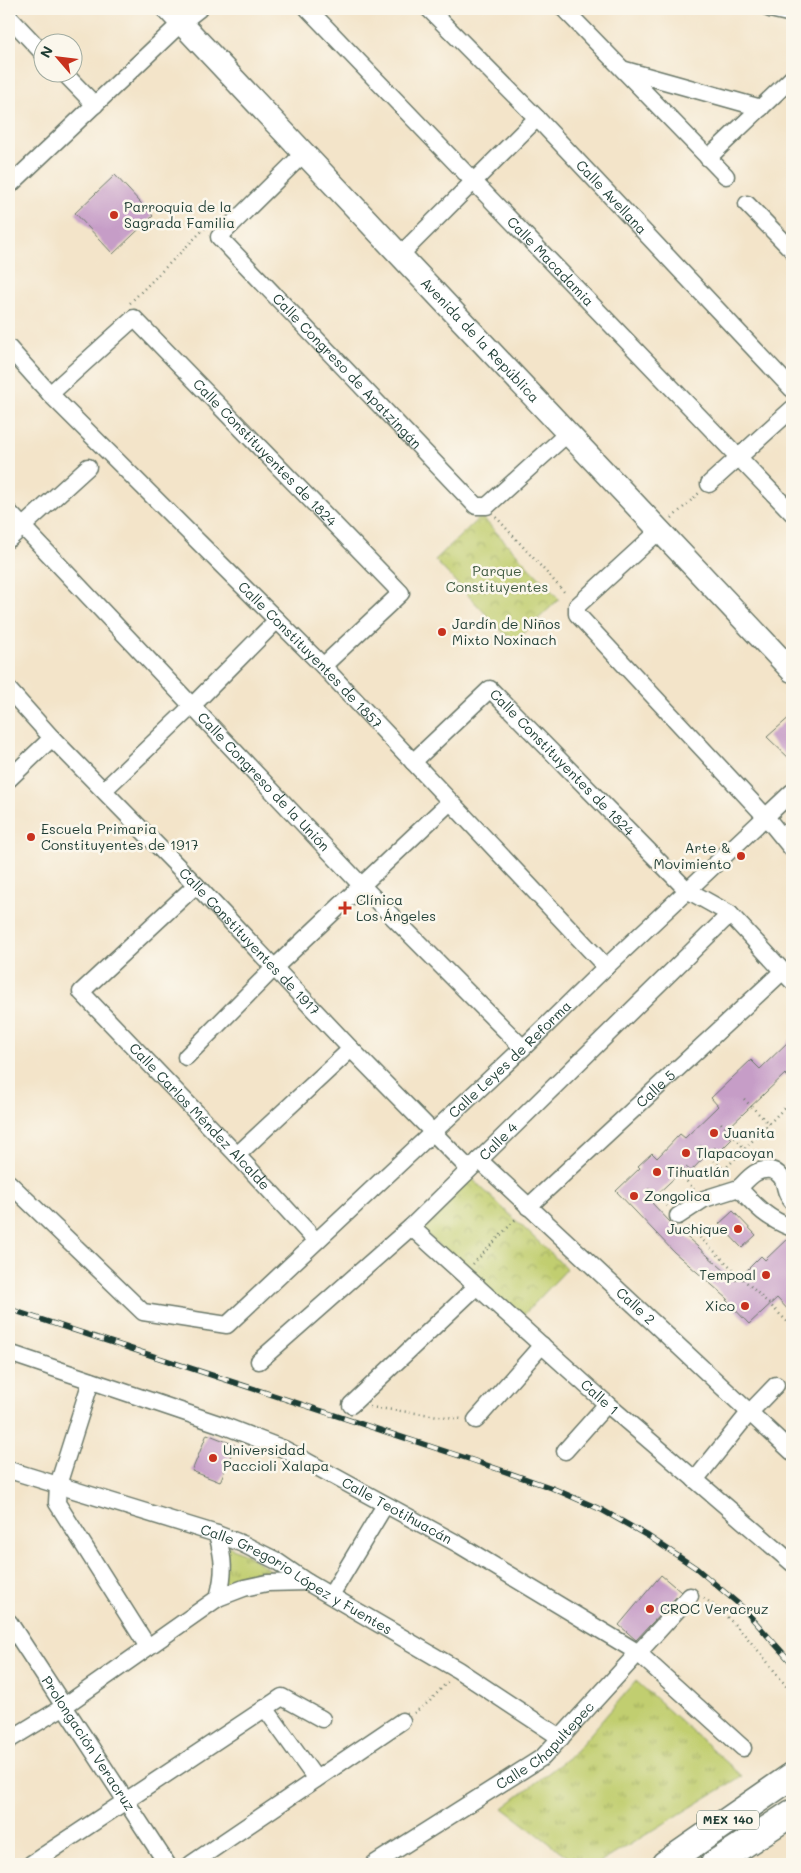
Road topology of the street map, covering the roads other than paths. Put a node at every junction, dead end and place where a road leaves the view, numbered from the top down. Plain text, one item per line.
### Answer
1 (199, 9) edge
2 (308, 9) edge
3 (429, 9) edge
4 (564, 9) edge
5 (770, 9) edge
6 (792, 14) edge
7 (175, 16) edge
8 (9, 17) edge
9 (32, 41) edge
10 (623, 69) junction
11 (792, 78) edge
12 (73, 82) edge
13 (95, 105) junction
14 (761, 108) junction
15 (537, 118) junction
16 (304, 153) junction
17 (708, 158) junction
18 (726, 176) dead end
19 (475, 181) junction
20 (10, 182) edge
21 (747, 204) dead end
22 (792, 250) edge
23 (401, 254) junction
24 (9, 348) edge
25 (792, 389) edge
26 (50, 394) junction
27 (792, 409) edge
28 (568, 433) junction
29 (738, 457) junction
30 (88, 467) dead end
31 (709, 484) road end
32 (9, 512) edge
33 (792, 513) edge
34 (23, 526) junction
35 (660, 530) junction
36 (9, 539) edge
37 (277, 620) junction
38 (323, 666) junction
39 (792, 671) edge
40 (9, 690) edge
41 (192, 706) junction
42 (52, 738) junction
43 (413, 762) junction
44 (9, 778) edge
45 (104, 790) junction
46 (792, 792) edge
47 (450, 802) junction
48 (766, 817) junction
49 (792, 848) edge
50 (196, 885) junction
51 (361, 885) junction
52 (687, 890) junction
53 (730, 914) junction
54 (606, 967) junction
55 (274, 968) junction
56 (788, 976) edge
57 (523, 1048) junction
58 (350, 1049) junction
59 (186, 1057) dead end
60 (433, 1132) junction
61 (237, 1155) junction
62 (474, 1164) junction
63 (9, 1183) edge
64 (734, 1190) junction
65 (792, 1201) edge
66 (531, 1210) junction
67 (678, 1216) road end
68 (411, 1227) junction
69 (792, 1228) edge
70 (316, 1241) junction
71 (477, 1286) junction
72 (542, 1345) junction
73 (9, 1353) edge
74 (259, 1361) dead end
75 (91, 1381) junction
76 (776, 1385) dead end
77 (607, 1404) junction
78 (351, 1405) road end
79 (749, 1413) junction
80 (476, 1420) road end
81 (565, 1451) dead end
82 (792, 1452) edge
83 (9, 1470) edge
84 (694, 1480) junction
85 (58, 1485) junction
86 (385, 1505) junction
87 (217, 1534) junction
88 (792, 1564) edge
89 (307, 1582) junction
90 (331, 1595) junction
91 (690, 1596) road end
92 (218, 1598) junction
93 (9, 1622) edge
94 (148, 1647) junction
95 (637, 1652) junction
96 (63, 1707) junction
97 (265, 1708) junction
98 (322, 1719) dead end
99 (402, 1721) road end
100 (561, 1738) junction
101 (9, 1740) edge
102 (742, 1748) dead end
103 (792, 1776) edge
104 (316, 1779) junction
105 (125, 1801) junction
106 (792, 1812) edge
107 (31, 1864) edge
108 (167, 1864) edge
109 (191, 1864) edge
110 (374, 1864) edge
111 (664, 1864) edge
112 (714, 1864) edge

1 - 7 street
2 - 19 street, Calle Macadamia
3 - 15 street, Calle Avellana
4 - 10 street
5 - 6 street
7 - 13 street
7 - 16 main road, Avenida de la República
8 - 9 street
10 - 14 street
10 - 17 street
11 - 14 street
12 - 13 street
13 - 20 street
14 - 17 street
15 - 19 street
15 - 25 street, Calle Avellana
16 - 23 main road, Avenida de la República
16 - 28 street, Calle Congreso de Apatzingán
17 - 18 street
19 - 23 street
19 - 29 street, Calle Macadamia
21 - 22 street
23 - 28 main road, Avenida de la República
24 - 26 street, Calle Constituyentes de 1857
26 - 37 street, Calle Constituyentes de 1857
26 - 38 street, Calle Constituyentes de 1824
27 - 29 street
28 - 35 main road, Avenida de la República
29 - 31 street
29 - 33 street, Calle Macadamia
30 - 34 street
32 - 34 street, Calle Congreso de la Unión
34 - 36 street
34 - 41 street, Calle Congreso de la Unión
35 - 39 main road, Avenida de la República
35 - 48 street
37 - 38 street, Calle Constituyentes de 1857
37 - 41 street
38 - 43 street, Calle Constituyentes de 1857
40 - 42 street, Calle Constituyentes de 1917
41 - 45 street
41 - 51 street, Calle Congreso de la Unión
42 - 44 street
42 - 45 street, Calle Constituyentes de 1917
43 - 47 street, Calle Constituyentes de 1857
43 - 52 street, Calle Constituyentes de 1824
45 - 50 street, Calle Constituyentes de 1917
46 - 48 street, Calle Leyes de Reforma
47 - 51 street
47 - 54 street, Calle Constituyentes de 1857
48 - 49 street
48 - 52 street, Calle Leyes de Reforma
50 - 55 street, Calle Constituyentes de 1917
50 - 61 street, Calle Carlos Méndez Alcalde
51 - 55 street
51 - 57 street, Calle Congreso de la Unión
52 - 53 street
52 - 54 street, Calle Leyes de Reforma
53 - 56 street
53 - 62 street, Calle 4
54 - 57 street, Calle Leyes de Reforma
55 - 58 street, Calle Constituyentes de 1917
55 - 59 street
56 - 66 street, Calle 5
57 - 60 street, Calle Leyes de Reforma
58 - 60 street, Calle Constituyentes de 1917
58 - 61 street
60 - 62 street, Calle Constituyentes de 1917
60 - 70 street, Calle Leyes de Reforma
61 - 70 street, Calle Carlos Méndez Alcalde
62 - 66 street, Calle 2
62 - 68 street, Calle 4
63 - 70 street, Calle Leyes de Reforma
64 - 65 street
64 - 67 street
64 - 69 street
66 - 79 street, Calle 2
68 - 71 street, Calle 1
68 - 74 street, Calle 4
71 - 72 street, Calle 1
71 - 78 street
72 - 77 street, Calle 1
72 - 80 street
73 - 75 street, Calle Teotihuacán
75 - 85 street
75 - 86 street, Calle Teotihuacán
76 - 79 street
77 - 81 street
77 - 84 street, Calle 1
79 - 82 street, Calle 2
79 - 84 street
83 - 85 street, Calle Gregorio López y Fuentes
84 - 88 street, Calle 1
85 - 87 street, Calle Gregorio López y Fuentes
85 - 94 street
86 - 90 street
86 - 95 street, Calle Teotihuacán
87 - 89 street, Calle Gregorio López y Fuentes
87 - 92 street
89 - 90 street, Calle Gregorio López y Fuentes
89 - 92 street
90 - 100 street, Calle Gregorio López y Fuentes
91 - 95 street, Calle Chapultepec
92 - 94 street
93 - 96 street, Prolongación Veracruz
94 - 96 street
95 - 100 street, Calle Chapultepec
95 - 102 street, Calle Teotihuacán
96 - 101 street
96 - 105 street, Prolongación Veracruz
97 - 98 street
97 - 104 street
97 - 105 street
99 - 104 street
100 - 110 street, Calle Chapultepec
103 - 111 highway, MEX 140
104 - 109 street
105 - 107 street
105 - 108 street, Prolongación Veracruz
106 - 112 highway, MEX 140

